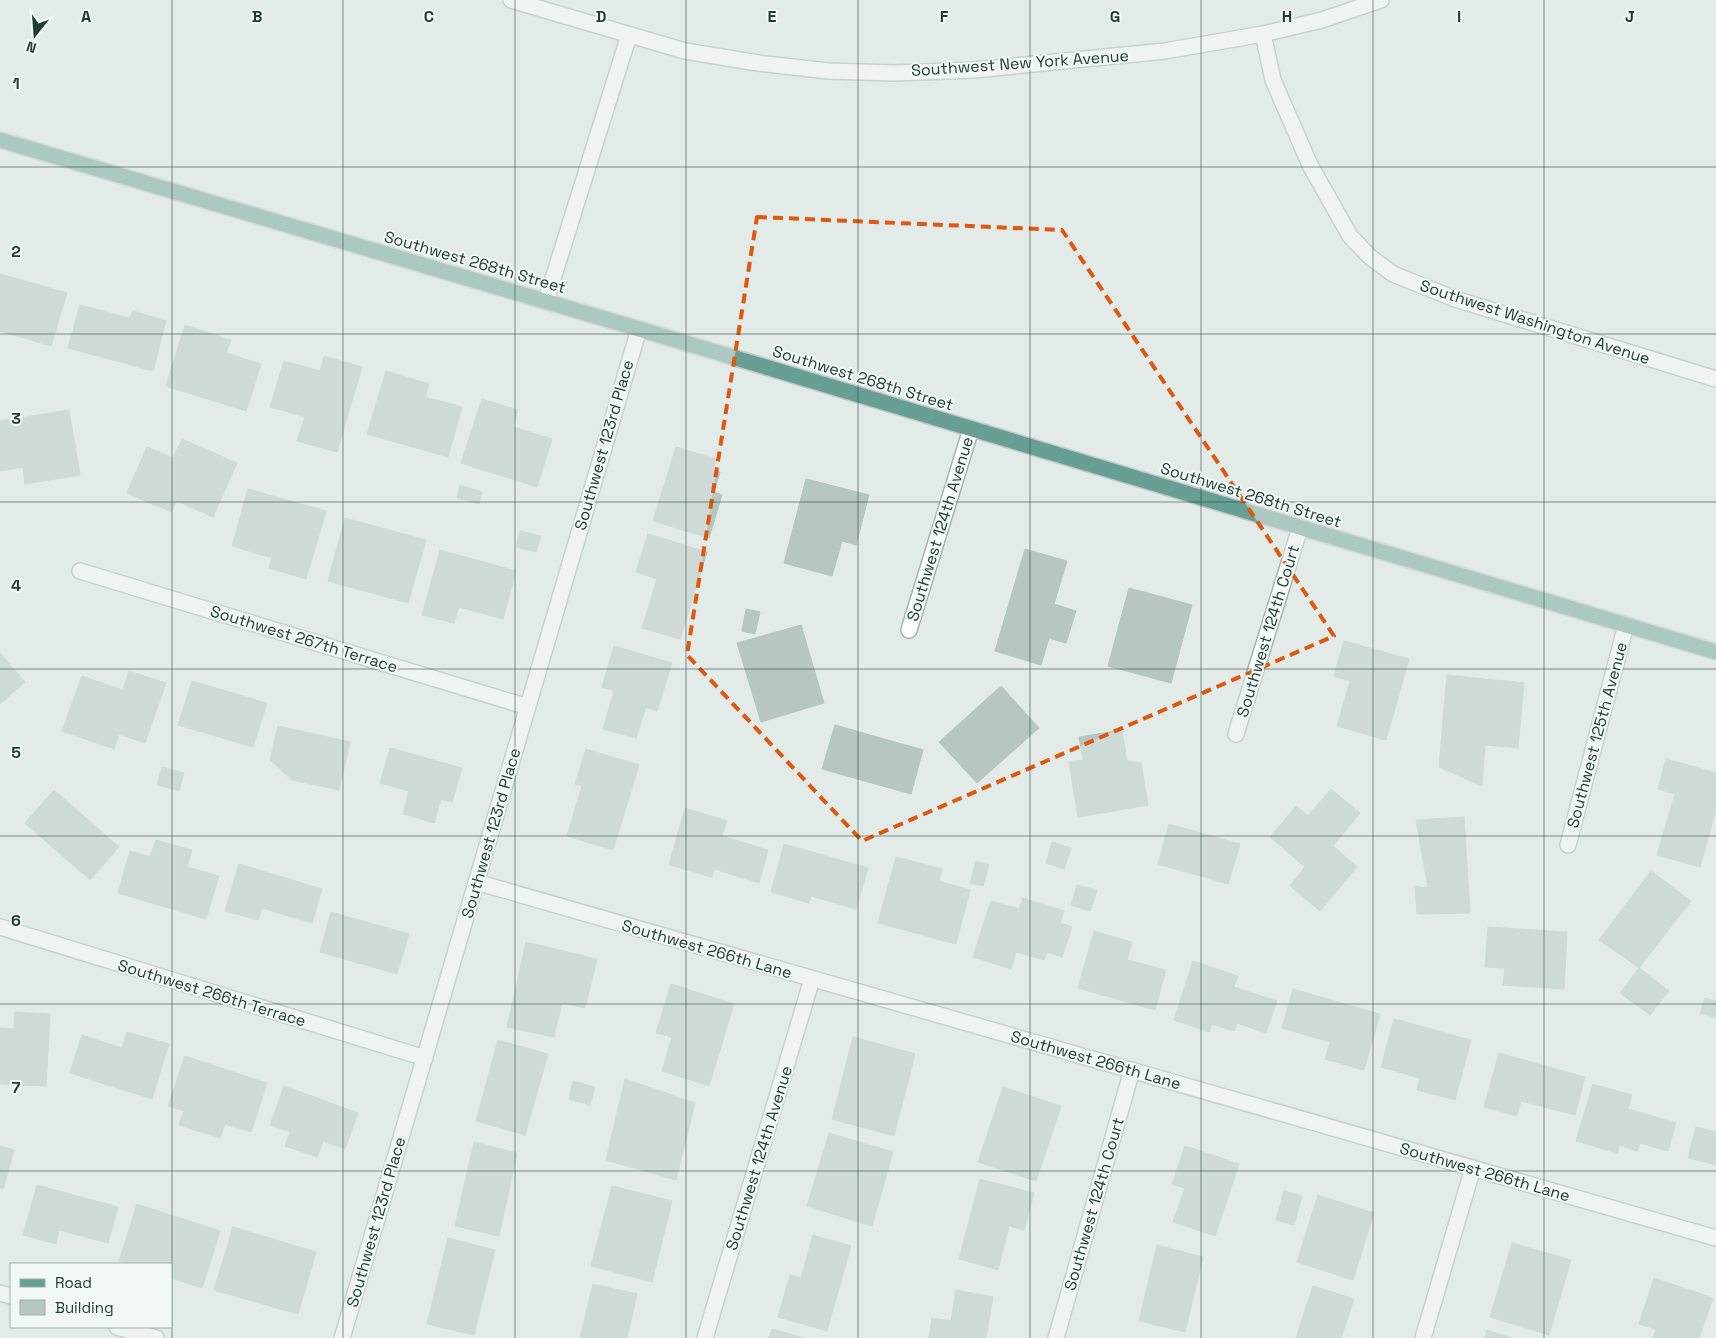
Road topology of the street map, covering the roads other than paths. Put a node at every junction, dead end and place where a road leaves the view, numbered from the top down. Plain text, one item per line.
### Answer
1 (511, 0) edge
2 (1381, 0) edge
3 (1264, 34) junction
4 (629, 35) junction
5 (0, 140) edge
6 (546, 301) junction
7 (639, 328) junction
8 (1716, 380) edge
9 (971, 429) junction
10 (1300, 528) junction
11 (80, 571) dead end
12 (1626, 625) junction
13 (909, 630) dead end
14 (1716, 652) edge
15 (528, 707) junction
16 (1236, 734) dead end
17 (1568, 845) dead end
18 (476, 882) junction
19 (0, 927) edge
20 (812, 979) junction
21 (424, 1058) junction
22 (1132, 1070) junction
23 (1473, 1168) junction
24 (1716, 1238) edge
25 (121, 1328) edge
26 (156, 1338) edge
27 (342, 1338) edge
28 (705, 1338) edge
29 (1056, 1338) edge
30 (1423, 1338) edge

1 - 4 street, Southwest New York Avenue
2 - 3 street, Southwest New York Avenue
3 - 4 street, Southwest New York Avenue
3 - 8 street, Southwest Washington Avenue
4 - 6 street
5 - 6 main road, Southwest 268th Street
6 - 7 main road, Southwest 268th Street
7 - 9 main road, Southwest 268th Street
7 - 15 street, Southwest 123rd Place
9 - 10 main road, Southwest 268th Street
9 - 13 street, Southwest 124th Avenue
10 - 12 main road, Southwest 268th Street
10 - 16 street, Southwest 124th Court
11 - 15 street, Southwest 267th Terrace
12 - 14 main road, Southwest 268th Street
12 - 17 street, Southwest 125th Avenue
15 - 18 street, Southwest 123rd Place
18 - 20 street, Southwest 266th Lane
18 - 21 street, Southwest 123rd Place
19 - 21 street, Southwest 266th Terrace
20 - 22 street, Southwest 266th Lane
20 - 28 street, Southwest 124th Avenue
21 - 27 street, Southwest 123rd Place
22 - 23 street, Southwest 266th Lane
22 - 29 street, Southwest 124th Court
23 - 24 street, Southwest 266th Lane
23 - 30 street
25 - 26 street

